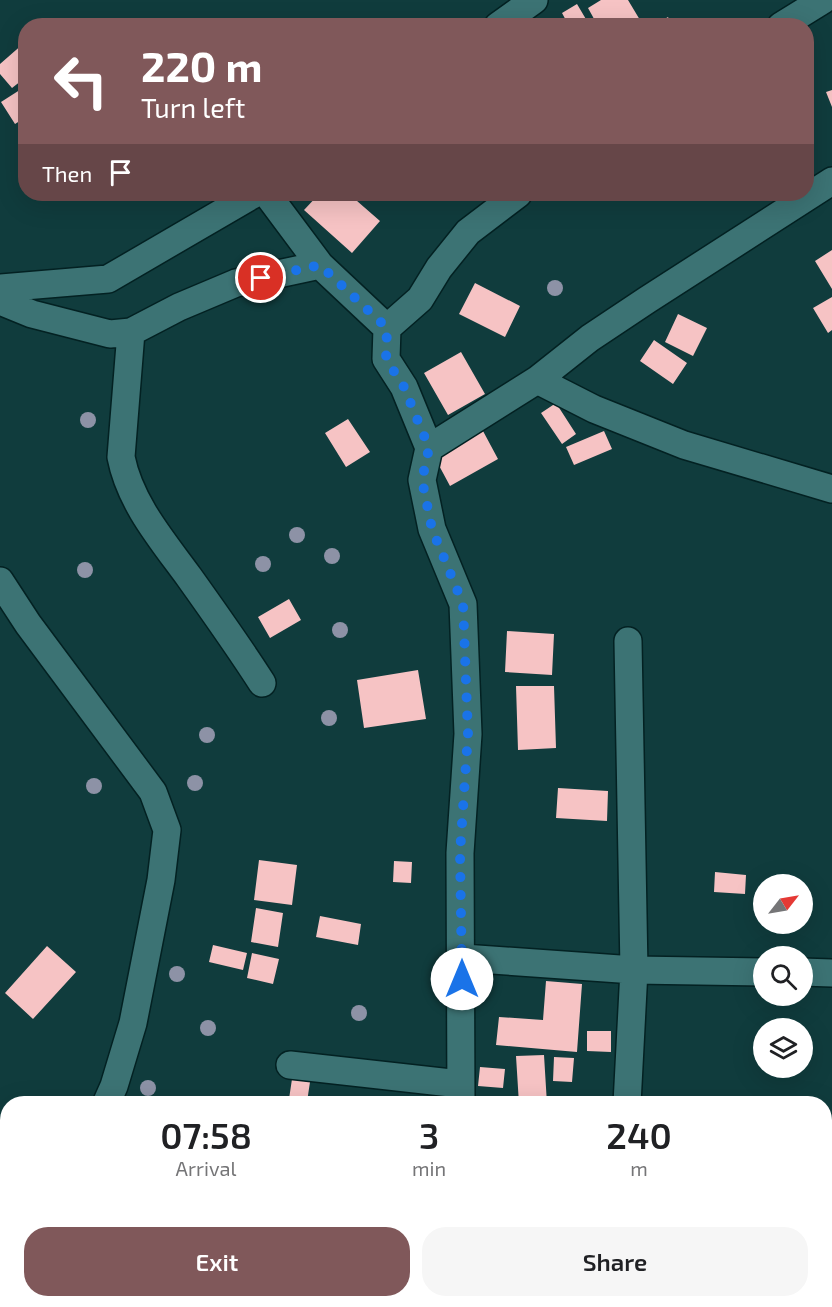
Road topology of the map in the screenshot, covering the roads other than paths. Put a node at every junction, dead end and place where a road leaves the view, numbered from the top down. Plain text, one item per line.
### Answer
1 (534, 0) edge
2 (823, 0) edge
3 (509, 18) edge
4 (794, 18) edge
5 (832, 181) edge
6 (814, 193) edge
7 (242, 201) edge
8 (272, 201) edge
9 (509, 201) edge
10 (801, 201) edge
11 (320, 265) junction
12 (0, 288) edge
13 (0, 301) edge
14 (387, 328) junction
15 (131, 332) junction
16 (537, 381) junction
17 (429, 448) junction
18 (832, 489) edge
19 (0, 581) edge
20 (628, 641) dead end
21 (262, 683) dead end
22 (463, 958) junction
23 (633, 970) junction
24 (753, 972) edge
25 (813, 972) edge
26 (832, 973) edge
27 (290, 1065) dead end
28 (110, 1096) edge
29 (450, 1096) edge
30 (460, 1096) edge
31 (627, 1096) edge

1 - 3 street
2 - 4 street
5 - 6 street
7 - 12 street
8 - 11 street
9 - 14 street
10 - 16 street
11 - 14 street
11 - 15 street
13 - 15 street
14 - 17 street
15 - 21 street
16 - 17 street
16 - 18 street
17 - 22 street
19 - 28 street
20 - 23 street
22 - 23 street
22 - 30 street
23 - 24 street
23 - 31 street
25 - 26 street
27 - 29 street

